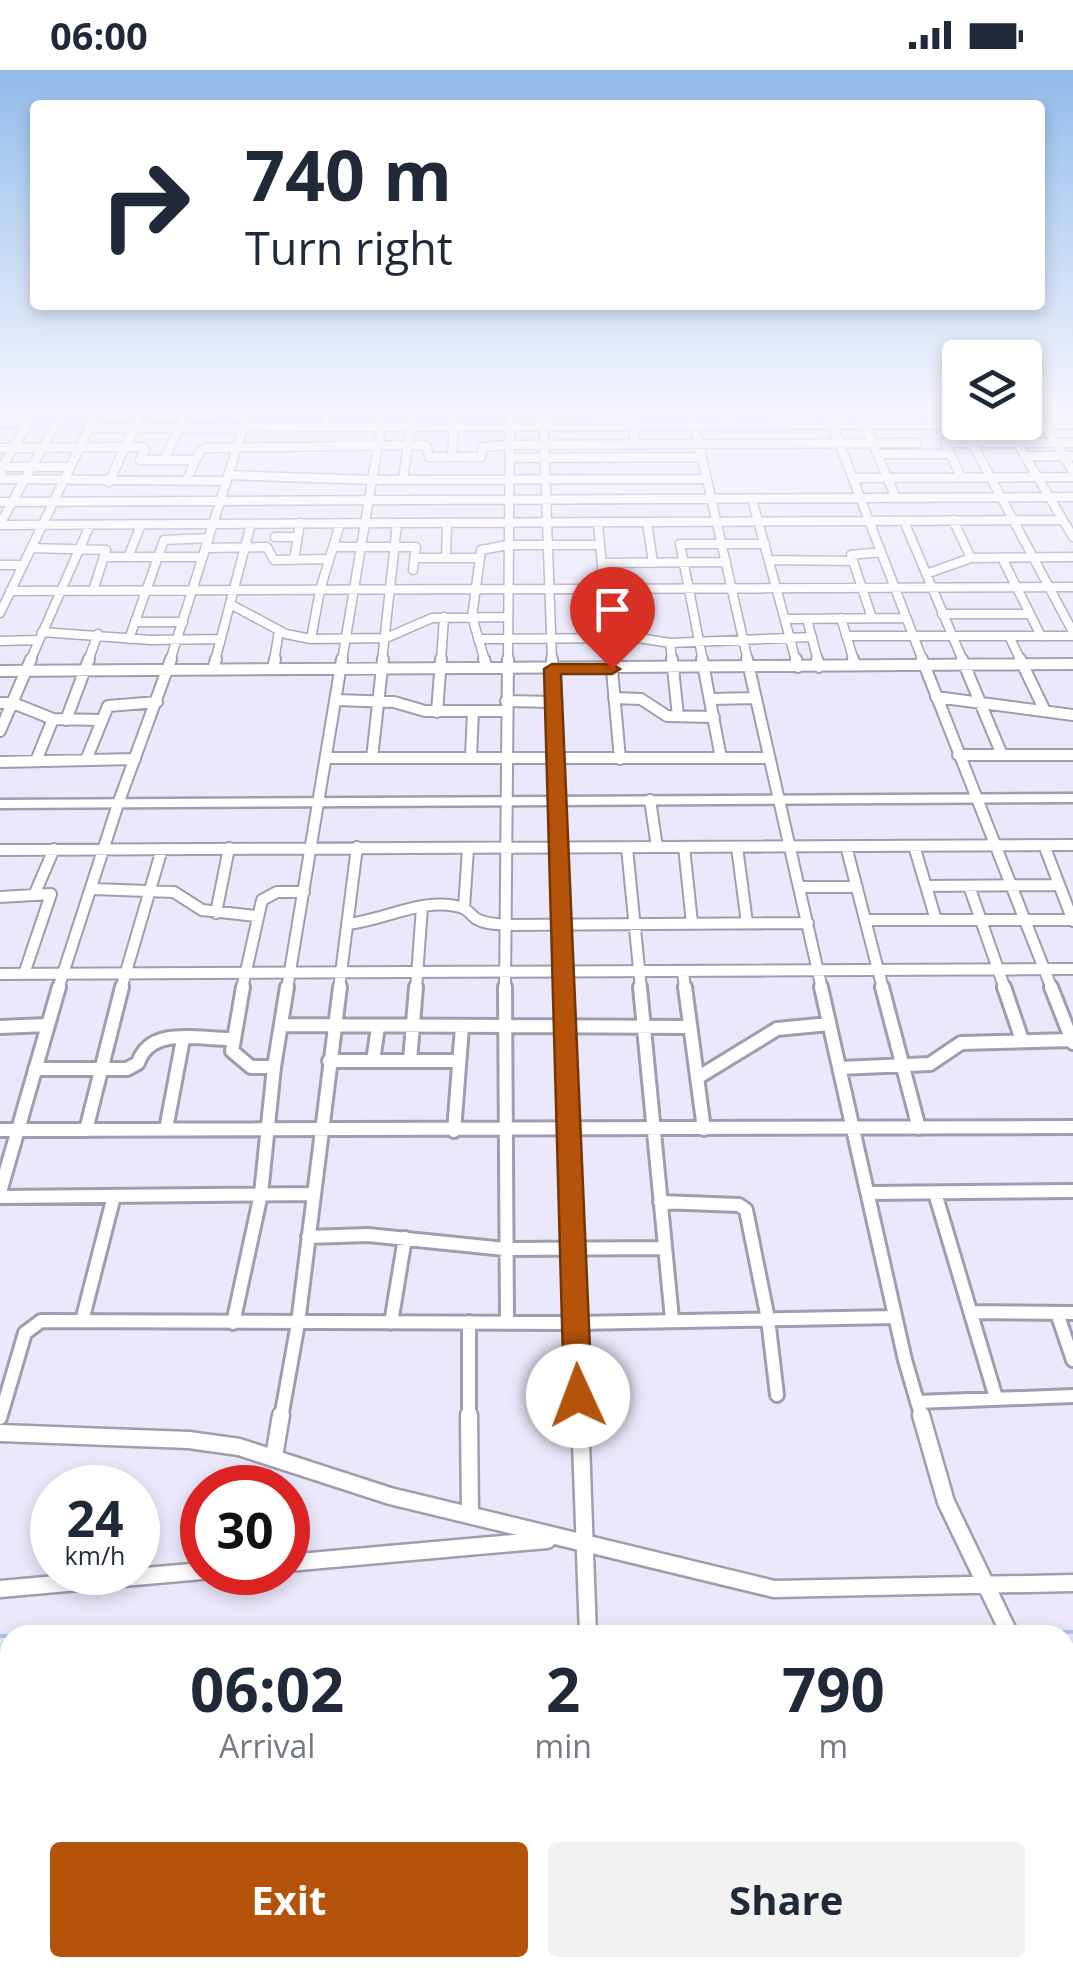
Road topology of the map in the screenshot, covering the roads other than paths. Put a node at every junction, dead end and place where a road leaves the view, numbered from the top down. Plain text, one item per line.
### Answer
1 (17, 498) edge
2 (56, 498) edge
3 (221, 498) edge
4 (861, 498) junction
5 (896, 498) joint
6 (951, 498) joint
7 (1001, 498) junction
8 (1049, 498) junction
9 (1073, 498) edge
10 (674, 499) junction
11 (712, 499) junction
12 (752, 499) junction
13 (369, 500) junction
14 (422, 500) junction
15 (508, 500) junction
16 (546, 500) junction
17 (220, 501) junction
18 (0, 502) edge
19 (15, 502) junction
20 (54, 502) junction
21 (904, 520) junction
22 (953, 520) junction
23 (1013, 520) junction
24 (869, 521) junction
25 (647, 522) junction
26 (680, 522) junction
27 (716, 522) junction
28 (759, 522) junction
29 (507, 523) junction
30 (547, 523) junction
31 (598, 523) junction
32 (1067, 523) edge
33 (0, 524) edge
34 (213, 524) junction
35 (251, 524) junction
36 (279, 524) junction
37 (300, 524) junction
38 (340, 524) junction
39 (365, 524) junction
40 (397, 524) junction
41 (420, 524) junction
42 (447, 524) junction
43 (140, 525) junction
44 (42, 526) junction
45 (90, 526) junction
46 (275, 537) junction
47 (298, 537) junction
48 (1073, 537) edge
49 (722, 544) junction
50 (765, 544) junction
51 (507, 545) junction
52 (548, 545) junction
53 (600, 545) junction
54 (335, 546) junction
55 (396, 546) junction
56 (244, 547) junction
57 (268, 547) junction
58 (361, 547) junction
59 (32, 548) junction
60 (80, 548) junction
61 (206, 548) junction
62 (881, 552) junction
63 (105, 557) junction
64 (128, 557) junction
65 (159, 557) junction
66 (1073, 557) edge
67 (414, 558) junction
68 (446, 558) junction
69 (478, 558) junction
70 (972, 558) junction
71 (1002, 558) junction
72 (1033, 558) junction
73 (294, 560) junction
74 (329, 560) junction
75 (770, 560) junction
76 (852, 560) junction
77 (684, 562) junction
78 (726, 562) junction
79 (602, 563) junction
80 (653, 563) junction
81 (0, 565) edge
82 (23, 565) junction
83 (413, 570) dead end
84 (926, 574) junction
85 (1016, 587) junction
86 (1049, 587) junction
87 (1073, 587) edge
88 (862, 588) junction
89 (895, 588) junction
90 (932, 588) junction
91 (778, 589) junction
92 (320, 590) junction
93 (354, 590) junction
94 (389, 590) junction
95 (478, 590) junction
96 (507, 590) junction
97 (604, 590) junction
98 (638, 590) junction
99 (688, 590) junction
100 (732, 590) junction
101 (60, 591) junction
102 (93, 591) junction
103 (192, 591) junction
104 (234, 591) junction
105 (550, 591) junction
106 (147, 592) junction
107 (6, 594) edge
108 (230, 604) junction
109 (0, 613) edge
110 (942, 614) junction
111 (1029, 614) junction
112 (507, 616) junction
113 (444, 617) junction
114 (472, 617) junction
115 (841, 618) junction
116 (872, 618) junction
117 (906, 618) junction
118 (786, 619) junction
119 (807, 619) junction
120 (1070, 620) edge
121 (136, 622) junction
122 (183, 622) junction
123 (280, 631) junction
124 (98, 634) junction
125 (1073, 634) edge
126 (40, 636) junction
127 (846, 636) junction
128 (913, 636) junction
129 (952, 636) junction
130 (1008, 636) junction
131 (1041, 636) junction
132 (812, 637) junction
133 (386, 638) junction
134 (639, 638) junction
135 (742, 638) junction
136 (791, 638) junction
137 (130, 639) junction
138 (221, 639) junction
139 (311, 639) junction
140 (347, 639) junction
141 (478, 639) junction
142 (506, 639) junction
143 (551, 639) junction
144 (608, 639) junction
145 (700, 639) junction
146 (0, 640) edge
147 (177, 640) junction
148 (670, 644) junction
149 (1073, 664) edge
150 (964, 665) junction
151 (1022, 665) junction
152 (819, 666) junction
153 (855, 666) junction
154 (924, 666) junction
155 (749, 667) junction
156 (798, 667) junction
157 (341, 668) junction
158 (380, 668) junction
159 (438, 668) junction
160 (487, 668) junction
161 (673, 668) junction
162 (705, 668) junction
163 (213, 669) junction
164 (273, 669) junction
165 (506, 669) junction
166 (552, 669) junction
167 (612, 669) junction
168 (26, 670) junction
169 (85, 670) junction
170 (168, 670) junction
171 (0, 671) edge
172 (936, 696) junction
173 (614, 698) junction
174 (756, 698) junction
175 (711, 699) junction
176 (336, 700) junction
177 (376, 700) junction
178 (13, 702) junction
179 (157, 702) junction
180 (552, 702) junction
181 (0, 703) edge
182 (983, 703) junction
183 (507, 706) junction
184 (1045, 711) junction
185 (438, 712) junction
186 (472, 712) junction
187 (1073, 715) edge
188 (678, 716) junction
189 (714, 717) junction
190 (54, 719) junction
191 (66, 720) junction
192 (101, 720) junction
193 (0, 731) edge
194 (958, 756) junction
195 (1002, 756) junction
196 (1073, 756) edge
197 (327, 758) junction
198 (372, 758) junction
199 (471, 758) junction
200 (508, 758) junction
201 (721, 758) junction
202 (769, 758) junction
203 (136, 759) junction
204 (620, 759) junction
205 (86, 760) junction
206 (556, 760) junction
207 (36, 761) junction
208 (0, 762) edge
209 (974, 798) junction
210 (1073, 798) edge
211 (650, 800) junction
212 (778, 800) junction
213 (508, 801) junction
214 (557, 801) junction
215 (320, 803) junction
216 (0, 804) edge
217 (118, 804) junction
218 (792, 846) junction
219 (846, 846) junction
220 (914, 846) junction
221 (994, 846) junction
222 (1044, 846) junction
223 (1073, 846) edge
224 (358, 847) junction
225 (657, 847) junction
226 (684, 847) junction
227 (104, 848) junction
228 (229, 848) junction
229 (313, 848) junction
230 (627, 848) junction
231 (737, 848) junction
232 (54, 849) junction
233 (162, 849) junction
234 (468, 849) junction
235 (562, 849) junction
236 (0, 850) edge
237 (508, 850) junction
238 (1058, 885) junction
239 (926, 886) junction
240 (968, 886) junction
241 (1012, 886) junction
242 (800, 887) junction
243 (857, 887) junction
244 (93, 889) junction
245 (150, 889) junction
246 (304, 892) junction
247 (36, 893) junction
248 (0, 897) edge
249 (422, 907) junction
250 (464, 908) junction
251 (216, 913) junction
252 (256, 916) junction
253 (865, 920) junction
254 (936, 920) junction
255 (979, 920) junction
256 (1026, 920) junction
257 (1073, 921) edge
258 (692, 923) junction
259 (748, 923) junction
260 (808, 923) junction
261 (347, 924) junction
262 (564, 924) junction
263 (634, 924) junction
264 (506, 925) junction
265 (1044, 968) junction
266 (997, 969) junction
267 (1073, 969) edge
268 (879, 970) junction
269 (816, 971) junction
270 (246, 972) junction
271 (292, 972) junction
272 (340, 972) junction
273 (683, 972) junction
274 (125, 973) junction
275 (639, 973) junction
276 (0, 974) edge
277 (24, 974) junction
278 (66, 974) junction
279 (416, 974) junction
280 (506, 974) junction
281 (563, 974) junction
282 (1069, 1022) edge
283 (506, 1024) junction
284 (829, 1024) junction
285 (47, 1025) junction
286 (282, 1025) junction
287 (565, 1025) junction
288 (334, 1026) junction
289 (0, 1027) edge
290 (378, 1027) junction
291 (413, 1027) junction
292 (462, 1027) junction
293 (644, 1027) junction
294 (688, 1027) junction
295 (184, 1039) junction
296 (232, 1039) junction
297 (1022, 1040) junction
298 (1072, 1041) edge
299 (329, 1060) junction
300 (410, 1060) junction
301 (374, 1061) junction
302 (458, 1061) junction
303 (274, 1068) junction
304 (840, 1068) junction
305 (905, 1068) junction
306 (35, 1069) junction
307 (101, 1069) junction
308 (696, 1078) junction
309 (1073, 1126) edge
310 (853, 1128) junction
311 (919, 1128) junction
312 (270, 1129) junction
313 (653, 1129) junction
314 (704, 1129) junction
315 (0, 1130) edge
316 (20, 1130) junction
317 (86, 1130) junction
318 (166, 1130) junction
319 (504, 1130) junction
320 (570, 1130) junction
321 (454, 1131) junction
322 (320, 1132) junction
323 (1073, 1191) edge
324 (935, 1193) junction
325 (0, 1194) edge
326 (261, 1194) junction
327 (312, 1194) junction
328 (868, 1194) junction
329 (114, 1196) junction
330 (660, 1202) junction
331 (308, 1237) junction
332 (405, 1238) junction
333 (574, 1248) junction
334 (665, 1248) junction
335 (505, 1249) junction
336 (971, 1312) junction
337 (1065, 1313) edge
338 (895, 1317) junction
339 (672, 1319) junction
340 (768, 1319) junction
341 (82, 1322) junction
342 (469, 1322) junction
343 (507, 1322) junction
344 (576, 1322) junction
345 (233, 1323) junction
346 (298, 1323) junction
347 (391, 1323) junction
348 (1073, 1360) edge
349 (778, 1395) dead end
350 (1073, 1396) edge
351 (996, 1398) junction
352 (917, 1402) junction
353 (0, 1419) edge
354 (0, 1433) edge
355 (274, 1457) junction
356 (470, 1514) junction
357 (559, 1539) junction
358 (582, 1544) junction
359 (310, 1561) edge
360 (180, 1573) edge
361 (983, 1582) junction
362 (1073, 1584) edge
363 (0, 1589) edge
364 (587, 1625) edge
365 (1006, 1625) edge

1 - 19 street
2 - 20 street
3 - 17 street
4 - 5 street
4 - 12 street
4 - 24 street
5 - 6 street
6 - 7 street
7 - 8 street
7 - 23 street
8 - 9 street
8 - 32 street
10 - 11 street
10 - 16 street
10 - 26 street
11 - 12 street
11 - 27 street
12 - 28 street
13 - 14 street
13 - 17 street
13 - 39 street
14 - 15 street
14 - 41 street
15 - 16 street
15 - 29 street
16 - 30 street
17 - 20 street
17 - 34 street
18 - 19 street
19 - 20 street
19 - 33 street
20 - 44 street
21 - 22 street
21 - 24 street
21 - 84 street
22 - 23 street
22 - 70 street
23 - 32 street
23 - 72 street
24 - 28 street
24 - 62 street
25 - 26 street
25 - 31 street
25 - 80 street
26 - 27 street
27 - 28 street
27 - 49 street
28 - 50 street
29 - 30 street
29 - 42 street
29 - 51 street
30 - 31 street
30 - 52 street
31 - 53 street
32 - 48 street
33 - 44 street
34 - 35 street
34 - 43 street
34 - 61 street
35 - 36 street
35 - 56 street
36 - 37 street
36 - 46 street
37 - 38 street
37 - 47 street
38 - 39 street
38 - 54 street
39 - 40 street
39 - 58 street
40 - 41 street
40 - 55 street
41 - 42 street
42 - 68 street
43 - 45 street
43 - 64 street
44 - 45 street
44 - 59 street
45 - 60 street
46 - 47 street
46 - 57 street
47 - 73 street
49 - 50 street
49 - 77 street
49 - 78 street
50 - 75 street
51 - 52 street
51 - 69 street
51 - 96 street
52 - 53 street
52 - 105 street
53 - 79 street
54 - 58 street
54 - 74 street
55 - 58 street
55 - 67 street
55 - 94 street
56 - 57 street
56 - 61 street
56 - 104 street
57 - 73 street
58 - 93 street
59 - 60 street
59 - 82 street
60 - 63 street
60 - 101 street
61 - 65 street
61 - 65 street
61 - 103 street
62 - 76 street
62 - 89 street
63 - 64 street
63 - 102 street
64 - 65 street
65 - 106 street
66 - 72 street
67 - 68 street
67 - 83 street
68 - 69 street
69 - 95 street
70 - 71 street
70 - 84 street
71 - 72 street
71 - 85 street
72 - 86 street
73 - 74 street
74 - 92 street
75 - 76 street
75 - 91 street
76 - 88 street
77 - 78 street
77 - 80 street
77 - 99 street
78 - 100 street
79 - 80 street
79 - 97 street
81 - 82 street
82 - 107 street
84 - 90 street
85 - 86 street
85 - 90 street
85 - 111 street
86 - 87 street
86 - 120 street
88 - 89 street
88 - 91 street
88 - 116 street
89 - 90 street
89 - 117 street
90 - 110 street
91 - 100 street
91 - 118 street
92 - 93 street
92 - 104 street
92 - 139 street
93 - 94 street
93 - 140 street
94 - 95 street
94 - 133 street
95 - 96 street
95 - 114 street
96 - 105 street
96 - 112 street
97 - 98 street
97 - 105 street
97 - 144 street
98 - 99 street
98 - 134 street
99 - 100 street
99 - 145 street
100 - 135 street
101 - 102 street
101 - 107 street
101 - 126 street
102 - 106 street
103 - 104 street
103 - 106 street
103 - 122 street
104 - 108 street
105 - 143 street
106 - 121 street
107 - 109 street
108 - 123 street
108 - 138 street
110 - 111 street
110 - 129 street
111 - 131 street
112 - 114 street
112 - 142 street
113 - 114 street
113 - 133 street
113 - 159 street
114 - 141 street
115 - 116 street
115 - 119 street
115 - 127 street
116 - 117 street
117 - 128 street
118 - 119 street
118 - 136 street
119 - 132 street
120 - 125 street
121 - 122 street
121 - 137 street
122 - 147 street
123 - 139 street
123 - 164 street
124 - 126 street
124 - 137 street
124 - 169 street
125 - 131 street
126 - 146 street
126 - 168 street
127 - 128 street
127 - 153 street
128 - 129 street
128 - 154 street
129 - 130 street
129 - 150 street
130 - 131 street
130 - 151 street
132 - 136 street
132 - 152 street
133 - 140 street
133 - 158 street
134 - 144 street
134 - 148 street
135 - 136 street
135 - 145 street
135 - 155 street
136 - 156 street
137 - 147 street
138 - 147 street
138 - 163 street
139 - 140 street
140 - 157 street
141 - 142 street
141 - 160 street
142 - 143 street
142 - 165 street
143 - 144 street
143 - 166 street
144 - 167 street
145 - 148 street
145 - 162 street
147 - 170 street
148 - 161 street
149 - 151 street
150 - 151 street
150 - 154 street
150 - 182 street
151 - 184 street
152 - 153 street
152 - 156 street
153 - 154 street
154 - 172 street
155 - 156 street
155 - 162 street
155 - 174 street
157 - 158 street
157 - 164 street
157 - 176 street
158 - 159 street
158 - 177 street
159 - 160 street
159 - 185 street
160 - 165 street
161 - 162 street
161 - 167 street
161 - 188 street
162 - 175 street
163 - 164 street
163 - 170 street
165 - 166 street
165 - 183 street
166 - 167 street
166 - 180 street
167 - 173 street
168 - 169 street
168 - 171 street
168 - 178 street
169 - 170 street
169 - 191 street
170 - 179 street
172 - 182 street
172 - 194 street
173 - 188 street
173 - 204 street
174 - 175 street
174 - 202 street
175 - 189 street
176 - 177 street
176 - 197 street
177 - 185 street
177 - 198 street
178 - 181 street
178 - 190 street
178 - 193 street
179 - 192 street
179 - 203 street
180 - 183 street
180 - 206 street
182 - 184 street
182 - 195 street
183 - 186 street
183 - 200 street
184 - 187 street
185 - 186 street
186 - 199 street
188 - 189 street
189 - 201 street
190 - 191 street
190 - 207 street
191 - 192 street
192 - 205 street
194 - 195 street
194 - 209 street
195 - 196 street
197 - 198 street
197 - 215 street
198 - 199 street
199 - 200 street
200 - 206 street
200 - 213 street
201 - 202 street
201 - 204 street
202 - 212 street
203 - 205 street
203 - 217 street
204 - 206 street
205 - 207 street
206 - 214 street
207 - 208 street
209 - 210 main road
209 - 212 main road
209 - 221 street
211 - 212 main road
211 - 214 main road
211 - 225 street
212 - 218 street
213 - 214 main road
213 - 215 main road
213 - 237 street
214 - 235 street
215 - 217 main road
215 - 229 street
216 - 217 main road
217 - 227 street
218 - 219 street
218 - 231 street
218 - 242 street
219 - 220 street
219 - 243 street
220 - 221 street
220 - 239 street
221 - 222 street
221 - 241 street
222 - 223 street
222 - 238 street
224 - 229 street
224 - 234 street
224 - 261 street
225 - 226 street
225 - 230 street
226 - 231 street
226 - 258 street
227 - 232 street
227 - 233 street
227 - 244 street
228 - 229 street
228 - 233 street
228 - 251 street
229 - 246 street
230 - 235 street
230 - 263 street
231 - 259 street
232 - 236 street
232 - 247 street
233 - 245 street
234 - 237 street
234 - 250 street
235 - 237 street
235 - 262 street
237 - 264 street
238 - 241 street
238 - 257 street
239 - 240 street
239 - 254 street
240 - 241 street
240 - 255 street
241 - 256 street
242 - 243 street
242 - 260 street
243 - 253 street
244 - 245 street
244 - 278 street
245 - 251 street
245 - 274 street
246 - 252 street
246 - 271 street
247 - 248 street
247 - 277 street
249 - 250 street
249 - 261 street
249 - 279 street
250 - 264 street
251 - 252 street
252 - 270 street
253 - 254 street
253 - 268 street
254 - 255 street
255 - 256 street
255 - 266 street
256 - 257 street
256 - 265 street
258 - 259 street
258 - 263 street
259 - 260 street
260 - 269 street
261 - 272 street
262 - 263 street
262 - 264 street
262 - 281 street
263 - 275 street
264 - 280 street
265 - 266 street
265 - 267 street
265 - 282 street
266 - 268 street
266 - 297 street
268 - 269 street
268 - 305 street
269 - 273 street
269 - 284 street
270 - 271 street
270 - 274 street
270 - 296 street
271 - 272 street
271 - 286 street
272 - 279 street
272 - 288 street
273 - 275 street
273 - 294 street
274 - 278 street
274 - 307 street
275 - 281 street
275 - 293 street
276 - 277 street
277 - 278 street
278 - 285 street
279 - 280 street
279 - 291 street
280 - 281 street
280 - 283 street
281 - 287 street
282 - 298 street
283 - 287 street
283 - 292 street
283 - 319 street
284 - 304 street
284 - 308 street
285 - 289 street
285 - 306 street
286 - 288 street
286 - 303 street
287 - 293 street
287 - 320 street
288 - 290 street
288 - 299 street
290 - 291 street
290 - 301 street
291 - 292 street
291 - 300 street
292 - 302 street
293 - 294 street
293 - 313 street
294 - 308 street
295 - 296 street
295 - 307 street
295 - 318 street
296 - 303 street
297 - 298 street
297 - 305 street
299 - 301 street
299 - 322 street
300 - 301 street
300 - 302 street
302 - 321 street
303 - 312 street
304 - 305 street
304 - 310 street
305 - 311 street
306 - 307 street
306 - 316 street
307 - 317 street
308 - 314 street
309 - 311 street
310 - 311 street
310 - 314 street
310 - 328 street
312 - 318 street
312 - 322 street
312 - 326 street
313 - 314 street
313 - 320 street
313 - 330 street
315 - 316 street
316 - 317 street
316 - 325 street
317 - 318 street
319 - 320 street
319 - 321 street
319 - 335 street
320 - 333 street
321 - 322 street
322 - 327 street
323 - 324 street
324 - 328 street
324 - 336 street
325 - 329 street
326 - 327 street
326 - 329 street
326 - 345 street
327 - 331 street
328 - 338 street
329 - 341 street
330 - 334 street
330 - 340 street
331 - 332 street
331 - 346 street
332 - 335 street
332 - 347 street
333 - 334 street
333 - 335 street
333 - 344 street
334 - 339 street
335 - 343 street
336 - 337 street
336 - 351 street
337 - 348 street
338 - 340 street
338 - 352 street
339 - 340 street
339 - 344 street
340 - 349 street
341 - 345 street
341 - 353 street
342 - 343 street
342 - 347 street
342 - 356 street
343 - 344 street
344 - 358 street
345 - 346 street
346 - 347 street
346 - 355 street
350 - 351 street
351 - 352 street
352 - 361 street
354 - 355 street
355 - 356 street
356 - 357 street
357 - 358 street
357 - 359 street
358 - 361 street
358 - 364 street
360 - 363 street
361 - 362 street
361 - 365 street

